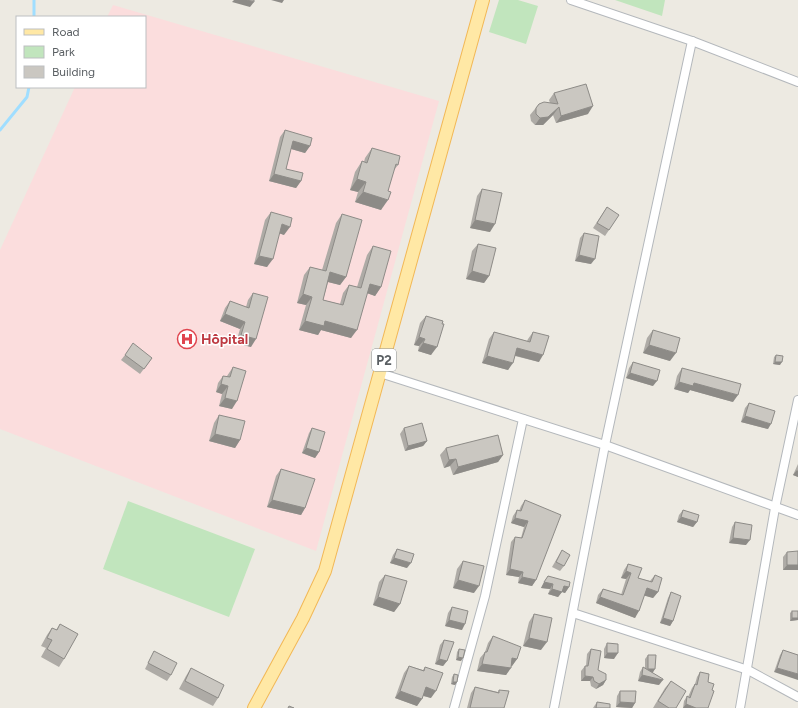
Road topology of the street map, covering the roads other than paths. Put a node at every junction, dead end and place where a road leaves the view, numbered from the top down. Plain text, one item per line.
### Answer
1 (483, 0) edge
2 (570, 0) edge
3 (692, 41) junction
4 (798, 82) edge
5 (380, 373) junction
6 (798, 400) edge
7 (523, 419) junction
8 (606, 445) junction
9 (776, 508) junction
10 (798, 515) edge
11 (573, 612) junction
12 (748, 670) junction
13 (798, 697) edge
14 (254, 708) edge
15 (454, 708) edge
16 (554, 708) edge
17 (740, 708) edge

1 - 5 main road, P2
2 - 3 street
3 - 4 street
3 - 8 street
5 - 7 street
5 - 14 main road, P2
6 - 9 street
7 - 8 street
7 - 15 street
8 - 9 street
8 - 11 street
9 - 10 street
9 - 12 street
11 - 12 street
11 - 16 street
12 - 13 street
12 - 17 street

